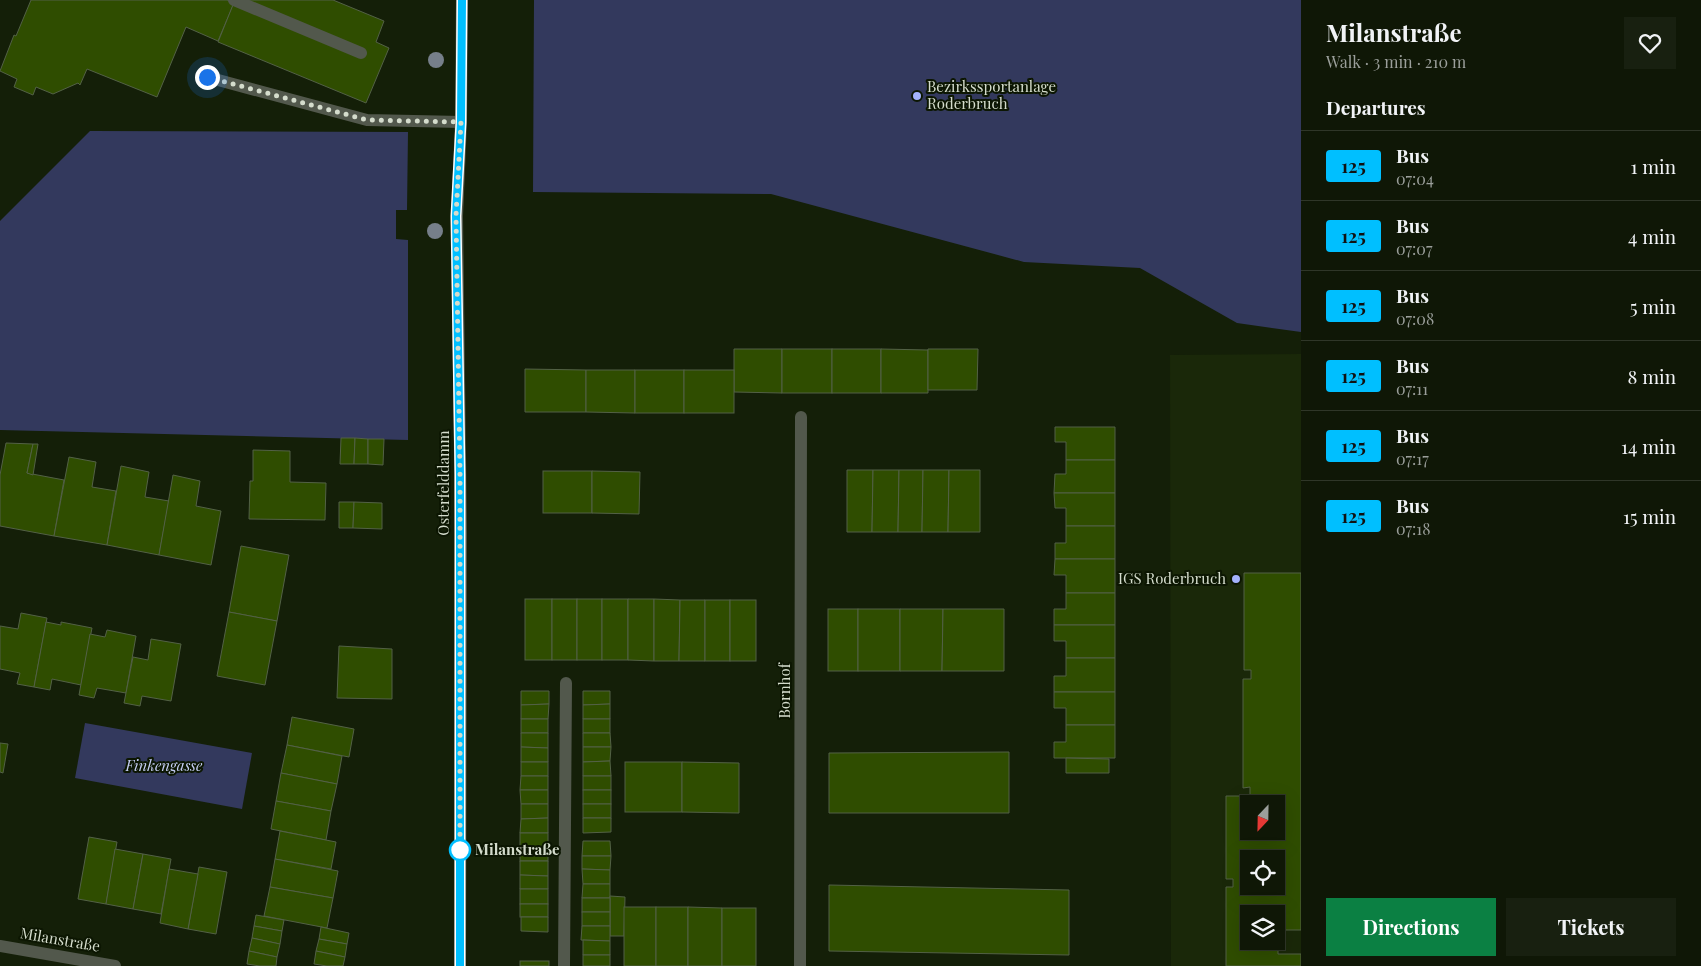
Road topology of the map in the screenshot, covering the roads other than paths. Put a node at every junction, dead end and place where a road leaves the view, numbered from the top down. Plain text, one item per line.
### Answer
1 (234, 0) edge
2 (462, 0) edge
3 (361, 53) dead end
4 (207, 77) dead end
5 (461, 122) junction
6 (801, 417) dead end
7 (566, 683) dead end
8 (0, 946) edge
9 (114, 966) edge
10 (460, 966) edge
11 (564, 966) edge
12 (800, 966) edge

1 - 3 street
2 - 5 street, Osterfelddamm
4 - 5 street
5 - 10 street, Osterfelddamm
6 - 12 street, Bornhof
7 - 11 street
8 - 9 street, Milanstraße

